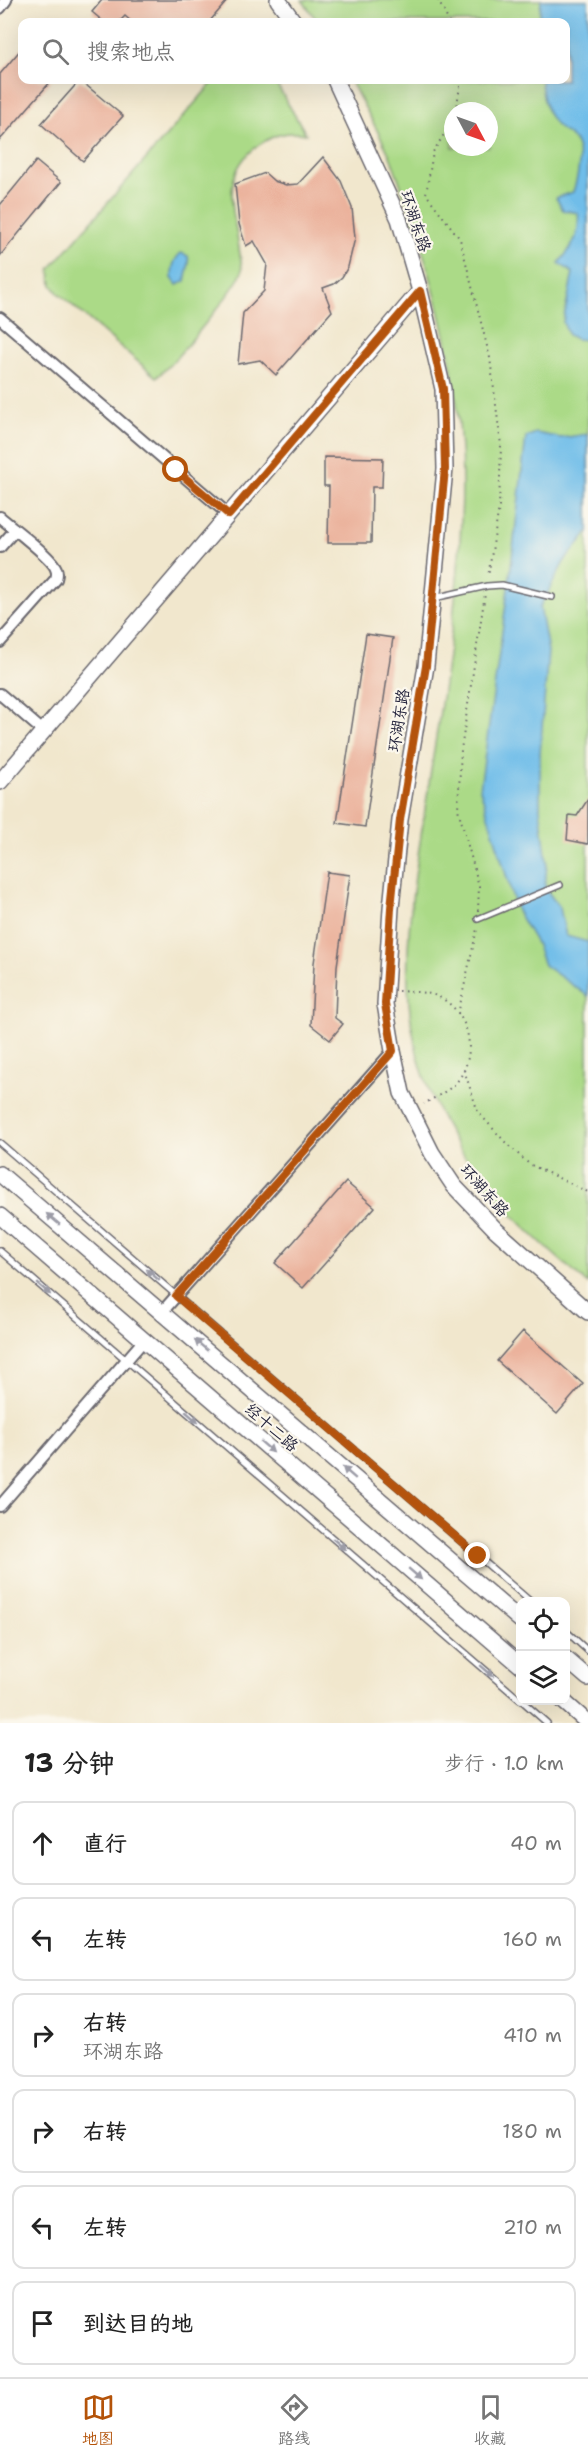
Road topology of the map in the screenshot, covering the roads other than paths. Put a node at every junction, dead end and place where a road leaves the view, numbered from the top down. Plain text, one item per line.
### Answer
1 (6, 0) edge
2 (278, 0) edge
3 (0, 8) edge
4 (291, 18) edge
5 (337, 84) edge
6 (420, 291) junction
7 (0, 318) edge
8 (229, 515) junction
9 (0, 517) edge
10 (15, 530) junction
11 (0, 547) edge
12 (552, 597) dead end
13 (432, 598) junction
14 (0, 642) edge
15 (0, 694) edge
16 (43, 731) junction
17 (0, 782) edge
18 (560, 885) dead end
19 (478, 919) road end
20 (393, 1051) junction
21 (0, 1143) edge
22 (0, 1174) edge
23 (0, 1216) edge
24 (0, 1251) edge
25 (176, 1296) junction
26 (162, 1312) junction
27 (588, 1312) edge
28 (144, 1340) junction
29 (126, 1360) junction
30 (0, 1506) edge
31 (525, 1597) edge
32 (516, 1617) edge
33 (570, 1635) edge
34 (588, 1651) edge
35 (516, 1662) edge
36 (570, 1662) edge
37 (588, 1678) edge
38 (516, 1696) edge
39 (527, 1705) edge
40 (567, 1705) edge
41 (547, 1723) edge
42 (588, 1723) edge

1 - 3 street
2 - 4 street
5 - 6 street, 环湖东路
6 - 8 street
6 - 13 street, 环湖东路
7 - 8 street
8 - 16 street
9 - 10 street
10 - 11 street
10 - 14 street
12 - 13 lane
13 - 20 street, 环湖东路
15 - 16 street
16 - 17 street
18 - 19 lane
20 - 25 street
20 - 27 street, 环湖东路
25 -> 21 lane
26 -> 22 street
23 - 28 street, 经十二路
24 -> 29 lane
25 - 26 street
25 - 31 lane
32 -> 26 street
28 - 29 street
28 -> 35 street, 经十二路
29 - 30 street
29 -> 38 lane
33 - 34 lane
36 - 37 street
39 - 41 lane
40 - 42 street

